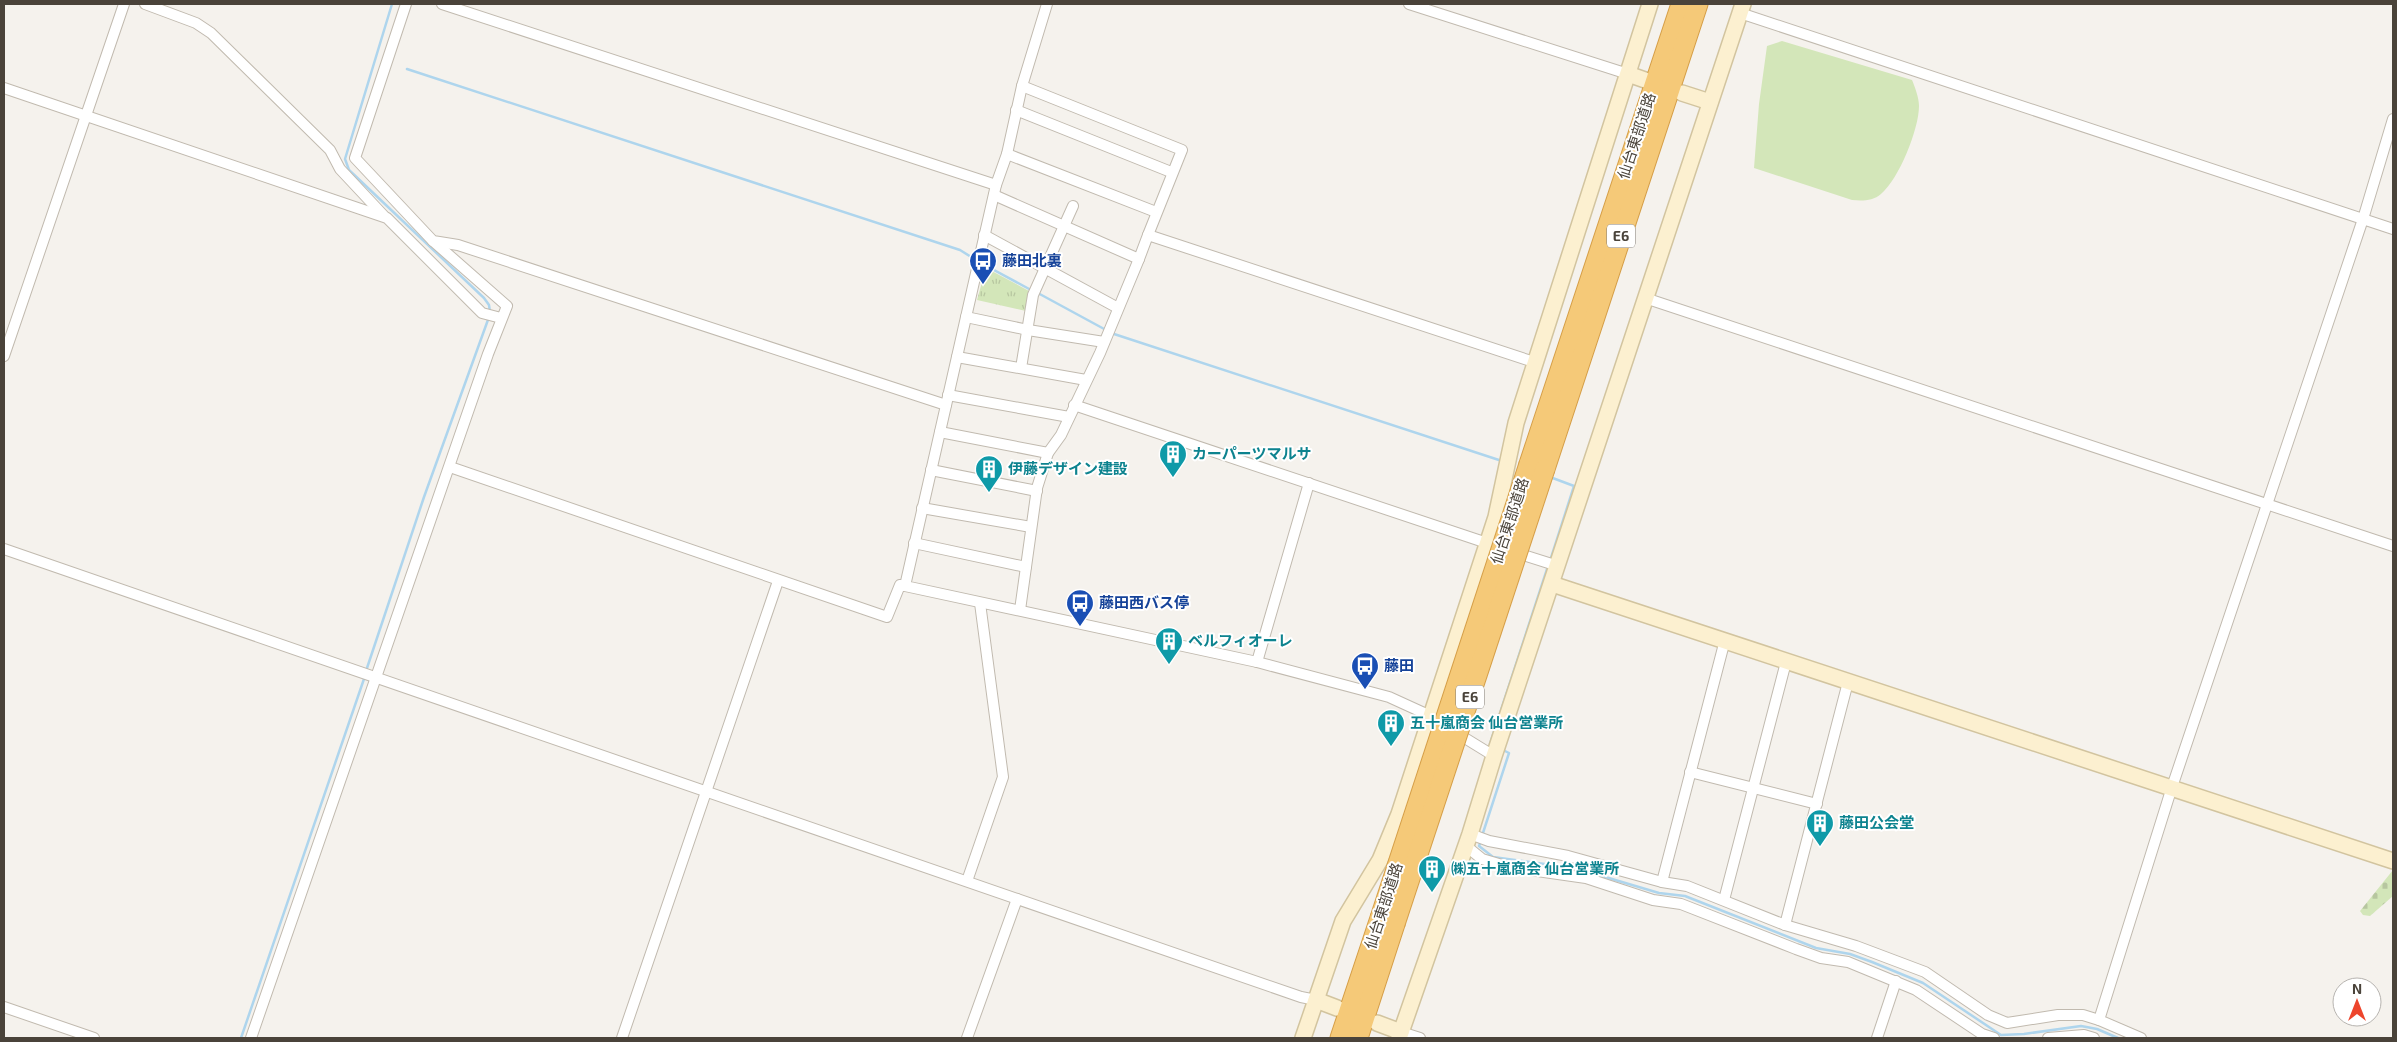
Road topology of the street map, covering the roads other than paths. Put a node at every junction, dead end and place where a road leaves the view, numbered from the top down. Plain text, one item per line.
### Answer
1 (124, 4) edge
2 (144, 4) edge
3 (406, 4) edge
4 (442, 4) edge
5 (1046, 4) edge
6 (1409, 4) edge
7 (1650, 4) edge
8 (1681, 4) edge
9 (1698, 4) edge
10 (1742, 8) edge
11 (1628, 74) junction
12 (1645, 80) dead end
13 (1022, 86) junction
14 (4, 88) edge
15 (1682, 93) dead end
16 (1710, 102) junction
17 (1016, 110) junction
18 (86, 117) junction
19 (2393, 119) edge
20 (1007, 154) junction
21 (1171, 172) junction
22 (995, 190) junction
23 (1073, 206) dead end
24 (1156, 212) junction
25 (387, 218) junction
26 (2364, 219) junction
27 (1063, 226) junction
28 (2393, 229) edge
29 (984, 235) junction
30 (1148, 235) junction
31 (433, 241) junction
32 (1139, 259) junction
33 (1045, 268) junction
34 (1645, 298) junction
35 (1118, 308) junction
36 (499, 317) junction
37 (966, 317) junction
38 (1028, 330) junction
39 (1107, 334) junction
40 (4, 356) edge
41 (957, 357) junction
42 (1534, 362) junction
43 (1021, 368) junction
44 (1086, 380) junction
45 (947, 400) junction
46 (1074, 405) junction
47 (1069, 417) junction
48 (940, 432) junction
49 (1048, 453) junction
50 (450, 467) junction
51 (1537, 467) junction
52 (931, 470) junction
53 (1309, 483) junction
54 (1036, 490) junction
55 (2269, 505) junction
56 (922, 508) junction
57 (1031, 527) junction
58 (914, 543) junction
59 (1488, 543) junction
60 (2393, 546) edge
61 (4, 550) edge
62 (1551, 564) junction
63 (1026, 567) junction
64 (778, 581) junction
65 (1552, 584) junction
66 (905, 586) junction
67 (980, 603) junction
68 (1020, 610) junction
69 (1725, 640) junction
70 (1257, 662) junction
71 (1786, 662) junction
72 (369, 675) junction
73 (1848, 682) junction
74 (1431, 716) junction
75 (1494, 756) junction
76 (1690, 772) junction
77 (2172, 787) junction
78 (1753, 789) junction
79 (706, 792) junction
80 (1817, 804) junction
81 (1470, 839) junction
82 (2393, 861) edge
83 (967, 881) junction
84 (1662, 882) junction
85 (1017, 900) junction
86 (1724, 900) junction
87 (1388, 921) junction
88 (1785, 925) junction
89 (1896, 981) junction
90 (1316, 1000) junction
91 (4, 1007) edge
92 (1337, 1008) dead end
93 (2099, 1020) junction
94 (1377, 1022) dead end
95 (1400, 1035) edge
96 (94, 1038) edge
97 (251, 1038) edge
98 (622, 1038) edge
99 (967, 1038) edge
100 (1303, 1038) edge
101 (1340, 1038) edge
102 (1358, 1038) edge
103 (1420, 1038) edge
104 (1876, 1038) edge
105 (1994, 1038) edge
106 (2048, 1038) edge
107 (2094, 1038) edge
108 (2141, 1038) edge

1 - 18 street
2 - 25 street
3 - 31 street
4 - 22 street
5 - 13 street
6 - 11 street
7 - 11 street
8 - 51 highway, 仙台東部道路 / E6
9 - 51 highway, 仙台東部道路 / E6
10 - 16 street
10 - 26 street
11 - 12 street
11 - 42 street
13 - 17 street
13 - 21 street
14 - 18 street
15 - 16 street
16 - 34 street
17 - 20 street
17 - 21 street
18 - 25 street
18 - 40 street
19 - 26 street
20 - 22 street
20 - 24 street
21 - 24 street
22 - 27 street
22 - 29 street
23 - 27 street
24 - 30 street
25 - 36 street
26 - 28 street
26 - 55 street
27 - 32 street
27 - 33 street
29 - 33 street
29 - 37 street
30 - 32 street
30 - 42 street
31 - 36 street
31 - 45 street
32 - 35 street
33 - 35 street
33 - 38 street
34 - 55 street
34 - 62 street
35 - 39 street
36 - 50 street
37 - 38 street
37 - 41 street
38 - 39 street
38 - 43 street
39 - 44 street
41 - 43 street
41 - 45 street
42 - 59 street
43 - 44 street
44 - 46 street
45 - 47 street
45 - 48 street
46 - 47 street
46 - 53 street
47 - 49 street
48 - 49 street
48 - 52 street
49 - 54 street
50 - 64 street
50 - 72 street
51 - 87 highway, 仙台東部道路 / E6, bridge
52 - 54 street
52 - 56 street
53 - 59 street
53 - 70 street
54 - 57 street
55 - 60 street
55 - 77 street
56 - 57 street
56 - 58 street
57 - 63 street
58 - 63 street
58 - 66 street
59 - 62 street
59 - 74 street
61 - 72 street
62 - 65 street
63 - 68 street
64 - 66 street
64 - 79 street
65 - 69 street
65 - 75 street
66 - 67 street
67 - 68 street
67 - 83 street
68 - 70 street
69 - 71 street
69 - 76 street
70 - 74 street
71 - 73 street
71 - 78 street
72 - 79 street
72 - 97 street
73 - 77 street
73 - 80 street
74 - 75 street
74 - 90 street
75 - 81 street
76 - 78 street
76 - 84 street
77 - 82 street
77 - 93 street
78 - 80 street
78 - 86 street
79 - 83 street
79 - 98 street
80 - 88 street
81 - 84 street
81 - 89 street
81 - 95 street
83 - 85 street
84 - 86 street
85 - 90 street
85 - 99 street
86 - 88 street
87 - 101 highway, 仙台東部道路 / E6
87 - 102 highway, 仙台東部道路 / E6
88 - 93 street
89 - 104 street
89 - 105 street
90 - 92 street
90 - 100 street
91 - 96 street
93 - 108 street
94 - 95 street
95 - 103 street
106 - 107 street

